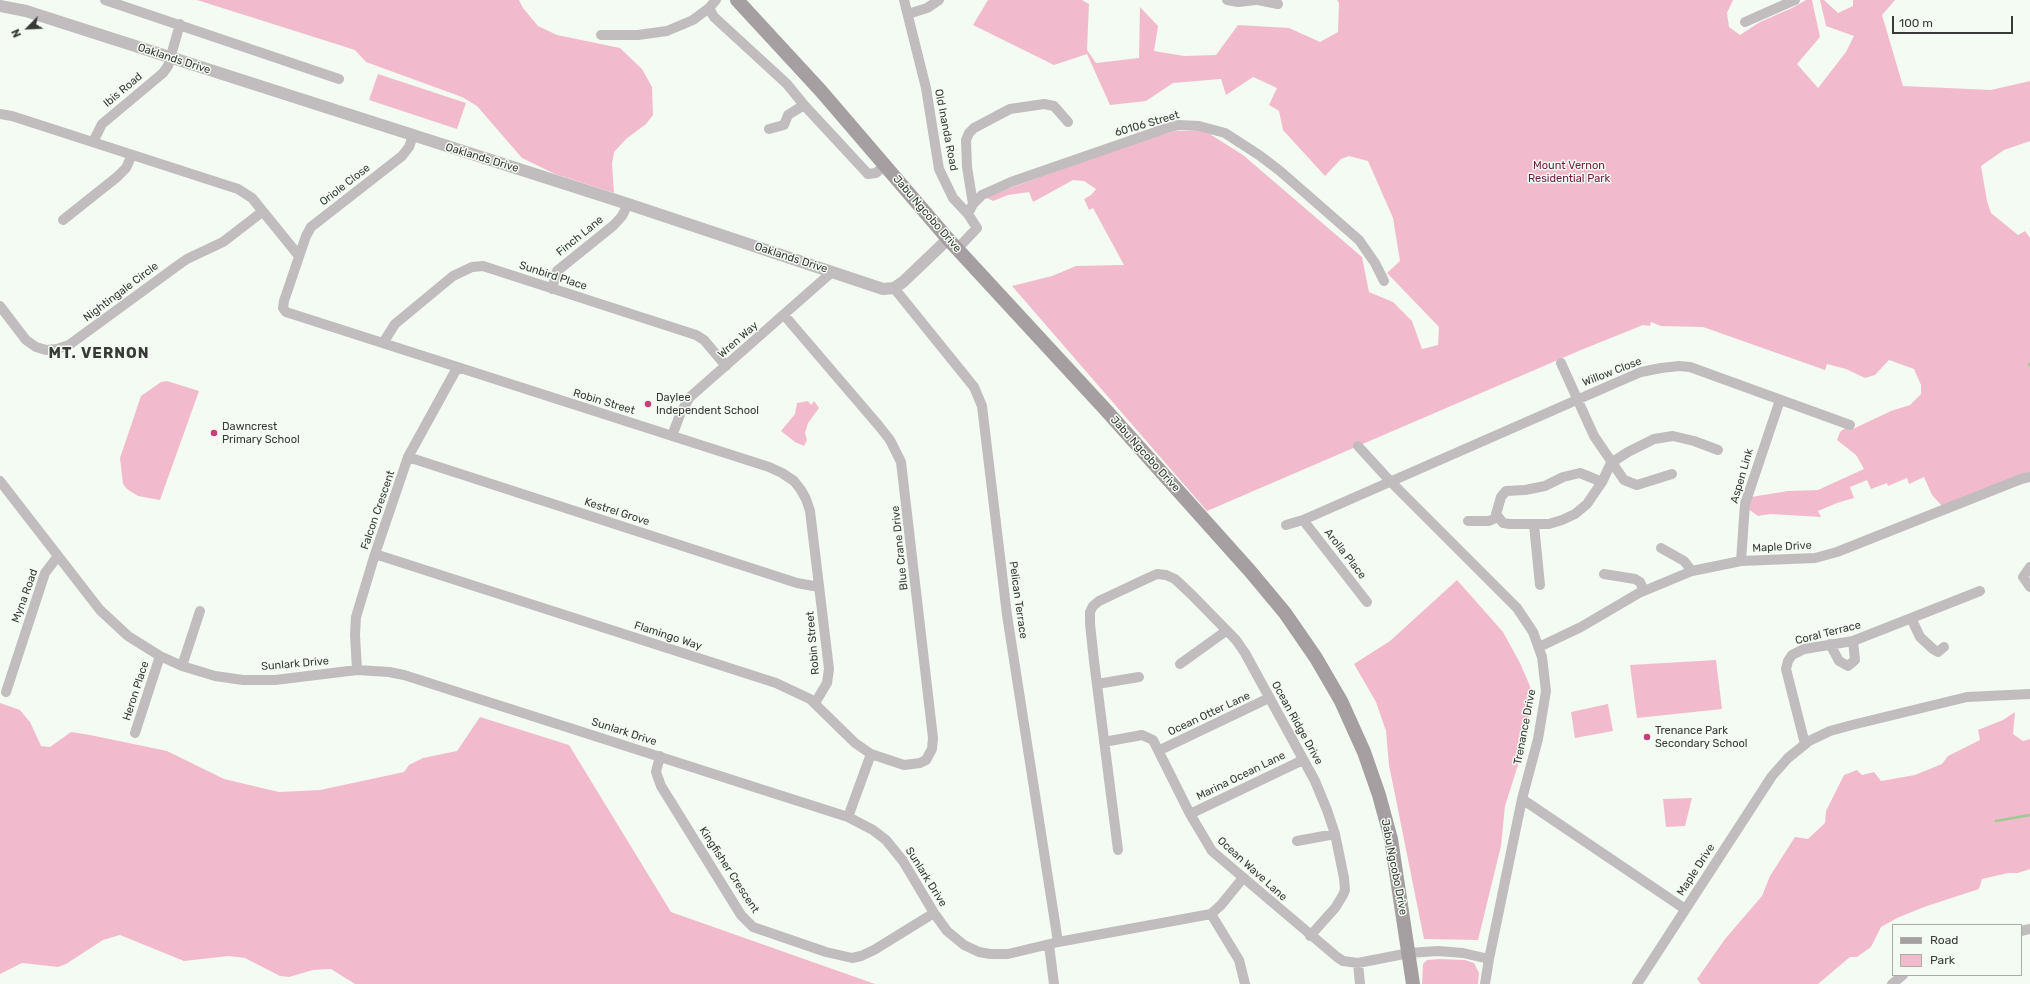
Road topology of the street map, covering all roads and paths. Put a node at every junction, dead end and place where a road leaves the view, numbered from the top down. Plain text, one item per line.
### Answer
1 (105, 0) edge
2 (716, 0) edge
3 (737, 0) edge
4 (904, 0) edge
5 (940, 0) edge
6 (1227, 0) edge
7 (1255, 0) edge
8 (1258, 0) edge
9 (1795, 0) edge
10 (1278, 4) dead end
11 (0, 6) edge
12 (709, 8) junction
13 (908, 14) junction
14 (1746, 22) dead end
15 (180, 24) junction
16 (601, 35) dead end
17 (169, 58) junction
18 (339, 79) dead end
19 (804, 104) junction
20 (0, 114) edge
21 (1068, 122) dead end
22 (769, 130) dead end
23 (413, 136) junction
24 (93, 142) junction
25 (132, 156) junction
26 (885, 165) junction
27 (628, 204) junction
28 (974, 204) junction
29 (262, 212) junction
30 (968, 214) junction
31 (63, 220) dead end
32 (953, 243) junction
33 (299, 256) junction
34 (832, 272) junction
35 (1384, 281) dead end
36 (894, 288) junction
37 (552, 289) junction
38 (0, 306) edge
39 (784, 315) junction
40 (383, 343) junction
41 (1561, 363) dead end
42 (726, 366) junction
43 (457, 368) junction
44 (1577, 399) junction
45 (1780, 400) junction
46 (1850, 425) dead end
47 (672, 436) junction
48 (1358, 446) dead end
49 (1718, 450) dead end
50 (408, 457) junction
51 (1611, 463) junction
52 (1672, 474) dead end
53 (2030, 477) edge
54 (0, 481) edge
55 (1390, 481) junction
56 (1602, 482) junction
57 (1498, 517) junction
58 (1303, 520) junction
59 (1468, 521) dead end
60 (1286, 525) dead end
61 (1534, 525) junction
62 (1661, 548) dead end
63 (375, 554) junction
64 (58, 556) junction
65 (1741, 561) junction
66 (2030, 567) edge
67 (1692, 571) junction
68 (1604, 574) dead end
69 (1540, 585) dead end
70 (820, 587) junction
71 (2030, 587) edge
72 (1644, 591) junction
73 (1980, 591) dead end
74 (1367, 602) dead end
75 (200, 611) dead end
76 (1911, 618) junction
77 (1226, 631) junction
78 (1853, 641) junction
79 (1830, 644) junction
80 (1539, 647) junction
81 (1944, 647) dead end
82 (160, 656) junction
83 (1180, 664) dead end
84 (182, 666) junction
85 (357, 670) junction
86 (1139, 677) dead end
87 (1098, 684) junction
88 (6, 692) dead end
89 (2030, 694) edge
90 (1269, 698) junction
91 (815, 703) junction
92 (135, 733) dead end
93 (1104, 742) junction
94 (1805, 744) junction
95 (1160, 750) junction
96 (871, 754) junction
97 (660, 756) junction
98 (1303, 760) junction
99 (1522, 799) junction
100 (1190, 814) junction
101 (848, 817) junction
102 (1335, 834) junction
103 (1297, 841) dead end
104 (1118, 850) dead end
105 (1243, 878) junction
106 (1685, 909) junction
107 (934, 913) junction
108 (1211, 914) junction
109 (1310, 936) junction
110 (1053, 943) junction
111 (1409, 953) junction
112 (1488, 959) junction
113 (1358, 963) junction
114 (1902, 976) edge
115 (1054, 984) edge
116 (1245, 984) edge
117 (1360, 984) edge
118 (1413, 984) edge
119 (1485, 984) edge
120 (1636, 984) edge
121 (1892, 984) edge

1 - 15 street
2 - 12 street
3 - 26 main road, Jabu Ngcobo Drive
4 - 13 street, Old Inanda Road
5 - 13 street
6 - 7 street
8 - 10 street
9 - 14 street
11 - 17 street, Oaklands Drive
12 - 16 street
12 - 19 street
13 - 30 street, Old Inanda Road
15 - 17 street, Ibis Road
15 - 18 street
17 - 23 street, Oaklands Drive
17 - 24 street, Ibis Road
19 - 22 street
19 - 26 street
20 - 24 street
21 - 28 street
23 - 27 street, Oaklands Drive
23 - 33 street, Oriole Close
24 - 25 street
25 - 29 street
25 - 31 street
26 - 32 main road, Jabu Ngcobo Drive
27 - 34 street, Oaklands Drive
27 - 37 street, Finch Lane
28 - 30 street, 60106 Street
28 - 35 street, 60106 Street
29 - 33 street
29 - 38 street, Nightingale Circle
30 - 32 street, Old Inanda Road
32 - 36 street
32 - 111 main road, Jabu Ngcobo Drive
33 - 40 street, Robin Street
34 - 36 street, Oaklands Drive
34 - 39 street, Wren Way
36 - 110 street, Pelican Terrace
37 - 40 street, Sunbird Place
37 - 42 street, Sunbird Place
39 - 42 street, Wren Way
39 - 96 street, Blue Crane Drive
40 - 43 street, Robin Street
41 - 44 street
42 - 47 street, Wren Way
43 - 47 street, Robin Street
43 - 50 street, Falcon Crescent
44 - 45 street, Willow Close
44 - 51 street
44 - 55 street, Willow Close
45 - 46 street, Willow Close
45 - 65 street, Aspen Link
47 - 70 street, Robin Street
48 - 55 street, Trenance Drive
49 - 51 street
50 - 63 street, Falcon Crescent
50 - 70 street, Kestrel Grove
51 - 52 street
51 - 56 street
53 - 65 street, Maple Drive
54 - 64 street, Sunlark Drive
55 - 58 street
55 - 80 street, Trenance Drive
56 - 57 street
56 - 61 street
57 - 59 street
57 - 61 street
58 - 60 street
58 - 74 street, Arolla Place
61 - 69 street
62 - 67 street
63 - 85 street, Falcon Crescent
63 - 91 street, Flamingo Way
64 - 82 street, Sunlark Drive
64 - 88 street, Myna Road
65 - 67 street, Maple Drive
66 - 71 street
67 - 72 street, Maple Drive
68 - 72 street
70 - 91 street, Robin Street
72 - 80 street, Maple Drive
73 - 76 street, Coral Terrace
75 - 84 street
76 - 78 street, Coral Terrace
76 - 81 street
77 - 83 street
77 - 87 street, Ocean Ridge Drive
77 - 90 street, Ocean Ridge Drive
78 - 79 street, Coral Terrace
78 - 79 street
79 - 94 street, Coral Terrace
80 - 99 street, Trenance Drive
82 - 84 street, Sunlark Drive
82 - 92 street, Heron Place
84 - 85 street, Sunlark Drive
85 - 97 street, Sunlark Drive
86 - 87 street
87 - 93 street, Ocean Ridge Drive
89 - 94 street, Maple Drive
90 - 95 street, Ocean Otter Lane
90 - 98 street, Ocean Ridge Drive
91 - 96 street, Flamingo Way
93 - 95 street, Ocean Wave Lane
93 - 104 street, Ocean Ridge Drive
94 - 106 street, Maple Drive
95 - 100 street, Ocean Wave Lane
96 - 101 street
97 - 101 street, Sunlark Drive
97 - 107 street, Kingfisher Crescent
98 - 100 street, Marina Ocean Lane
98 - 102 street, Ocean Ridge Drive
99 - 106 street, Maple Drive
99 - 112 street, Trenance Drive
100 - 105 street, Ocean Wave Lane
101 - 107 street, Sunlark Drive
102 - 103 street
102 - 109 street, Ocean Ridge Drive
105 - 108 street
105 - 109 street, Ocean Wave Lane
106 - 120 street, Maple Drive
107 - 110 street, Sunlark Drive
108 - 110 street, Sunlark Drive
108 - 116 street
109 - 113 street, Ocean Wave Lane
110 - 115 street, Pelican Terrace
111 - 112 street, Ocean Wave Lane
111 - 113 street, Ocean Wave Lane
111 - 118 main road, Jabu Ngcobo Drive
112 - 119 street, Trenance Drive
113 - 117 street
114 - 121 street

